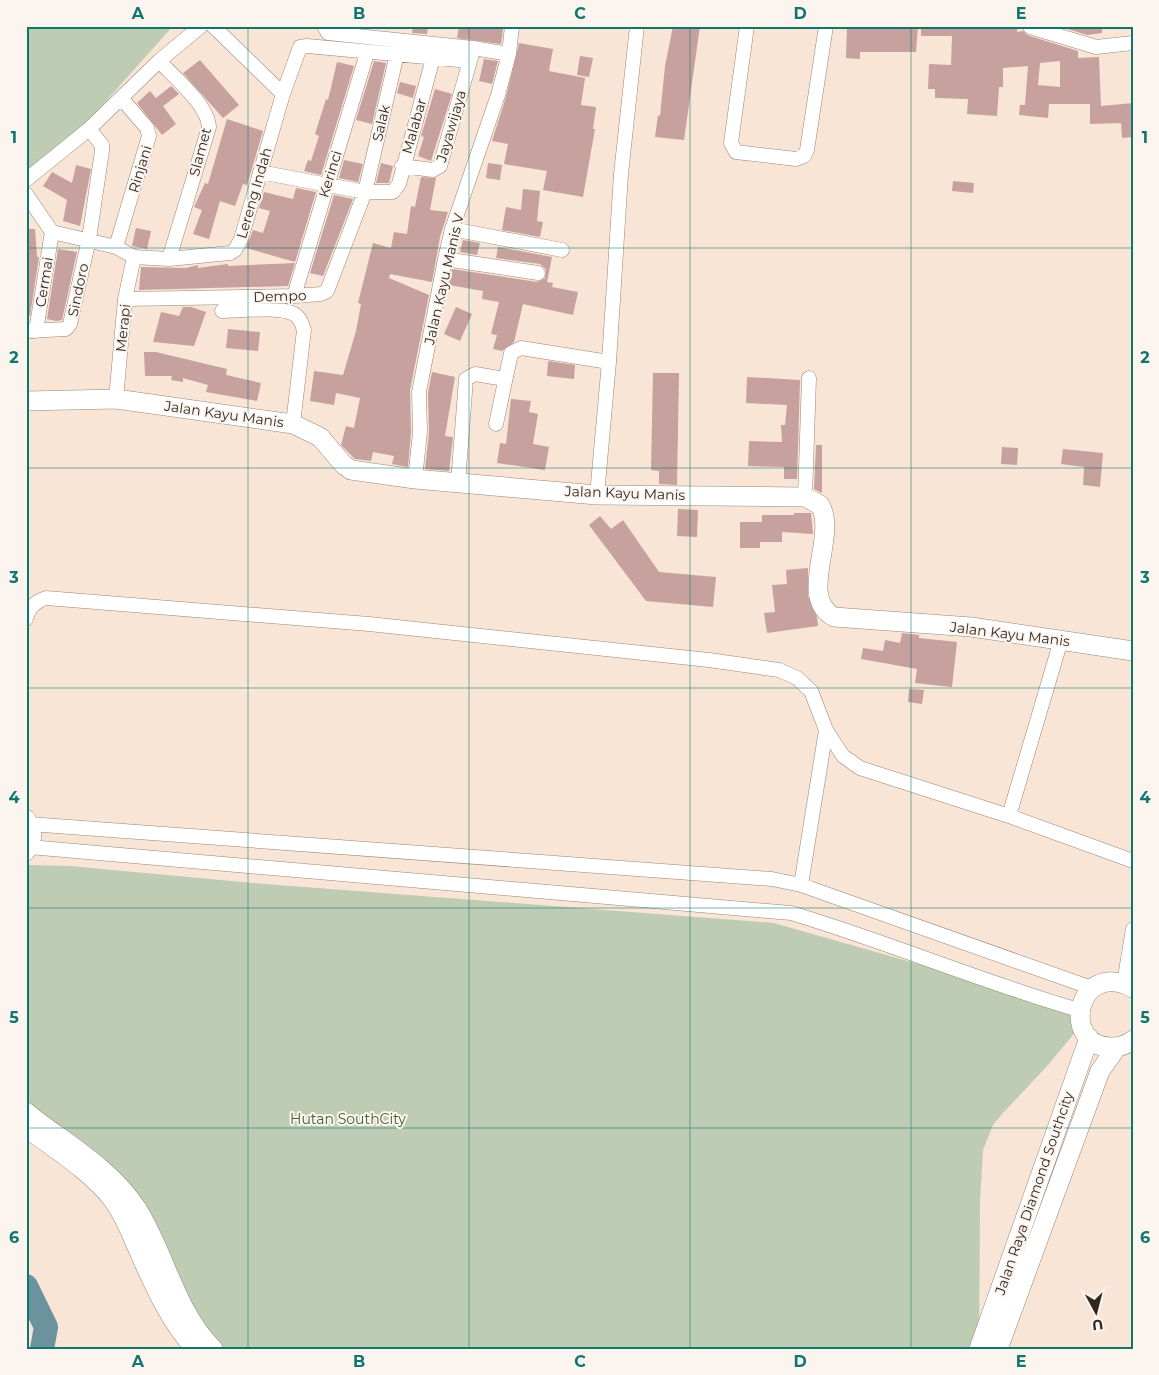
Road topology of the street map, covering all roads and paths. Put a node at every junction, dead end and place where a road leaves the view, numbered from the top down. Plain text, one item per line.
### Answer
1 (201, 26) edge
2 (213, 26) edge
3 (324, 26) edge
4 (512, 26) edge
5 (637, 26) edge
6 (747, 26) edge
7 (826, 26) edge
8 (1030, 27) edge
9 (367, 32) edge
10 (1133, 43) edge
11 (367, 53) junction
12 (397, 54) junction
13 (510, 54) junction
14 (471, 55) junction
15 (434, 58) junction
16 (159, 61) junction
17 (283, 94) junction
18 (122, 99) junction
19 (89, 128) junction
20 (402, 166) junction
21 (260, 172) junction
22 (26, 180) edge
23 (326, 184) junction
24 (365, 192) junction
25 (26, 194) edge
26 (452, 229) junction
27 (52, 232) junction
28 (89, 239) junction
29 (116, 247) junction
30 (562, 250) dead end
31 (134, 257) junction
32 (169, 259) junction
33 (445, 259) junction
34 (538, 274) dead end
35 (294, 296) junction
36 (126, 299) junction
37 (222, 311) dead end
38 (31, 331) edge
39 (609, 362) junction
40 (809, 378) dead end
41 (505, 379) junction
42 (116, 399) junction
43 (26, 401) edge
44 (293, 424) junction
45 (496, 424) dead end
46 (415, 479) junction
47 (458, 483) junction
48 (597, 495) junction
49 (805, 497) junction
50 (26, 619) edge
51 (1061, 640) junction
52 (1133, 651) edge
53 (826, 730) junction
54 (1010, 816) junction
55 (28, 822) edge
56 (28, 849) edge
57 (1133, 861) edge
58 (800, 884) junction
59 (1133, 928) edge
60 (1128, 985) edge
61 (1092, 988) junction
62 (1079, 1010) junction
63 (1089, 1038) junction
64 (1125, 1044) edge
65 (26, 1112) edge
66 (26, 1127) edge
67 (195, 1349) edge
68 (213, 1349) edge
69 (979, 1349) edge
70 (998, 1349) edge

1 - 16 street
2 - 17 street
3 - 9 street
4 - 13 street, Jalan Kayu Manis V
5 - 39 street
6 - 7 street
8 - 10 street
9 - 14 street
11 - 12 street, Lereng Indah
11 - 17 street, Lereng Indah
11 - 23 street, Kerinci
12 - 15 street, Lereng Indah
12 - 24 street, Salak
13 - 14 street
13 - 26 street, Jalan Kayu Manis V
14 - 15 street, Lereng Indah
14 - 20 street, Jayawijaya
15 - 20 street, Malabar
16 - 18 street
16 - 32 street, Slamet
17 - 21 street, Lereng Indah
18 - 19 street
18 - 29 street, Rinjani
19 - 22 street
19 - 28 street
20 - 24 street, Malabar
21 - 23 street
21 - 32 street, Lereng Indah
23 - 24 street
23 - 35 street, Kerinci
24 - 35 street, Dempo
25 - 27 street
26 - 30 street
26 - 33 street, Jalan Kayu Manis V
27 - 28 street
27 - 38 street, Cermai
28 - 29 street
28 - 38 street, Sindoro
29 - 31 street
31 - 32 street, Lereng Indah
31 - 36 street, Merapi
33 - 34 street
33 - 46 street, Jalan Kayu Manis V
35 - 36 street, Dempo
36 - 42 street, Merapi
37 - 44 street
39 - 41 street
39 - 48 street
40 - 49 street
41 - 45 street
41 - 47 street
42 - 43 street, Jalan Kayu Manis
42 - 44 street, Jalan Kayu Manis
44 - 46 street, Jalan Kayu Manis
46 - 47 street, Jalan Kayu Manis
47 - 48 street, Jalan Kayu Manis
48 - 49 street, Jalan Kayu Manis
49 - 51 street, Jalan Kayu Manis
50 - 53 street
51 - 52 street, Jalan Kayu Manis
51 - 54 street
53 - 54 street
53 - 58 street
54 - 57 street
55 - 56 street
55 - 58 street
56 - 62 street
58 - 61 street
59 - 60 street
60 - 61 street
61 - 62 street
62 - 63 street
63 - 64 street
63 - 69 street, Jalan Raya Diamond Southcity
64 - 70 street, Jalan Raya Diamond Southcity
65 - 68 street
66 - 67 street

